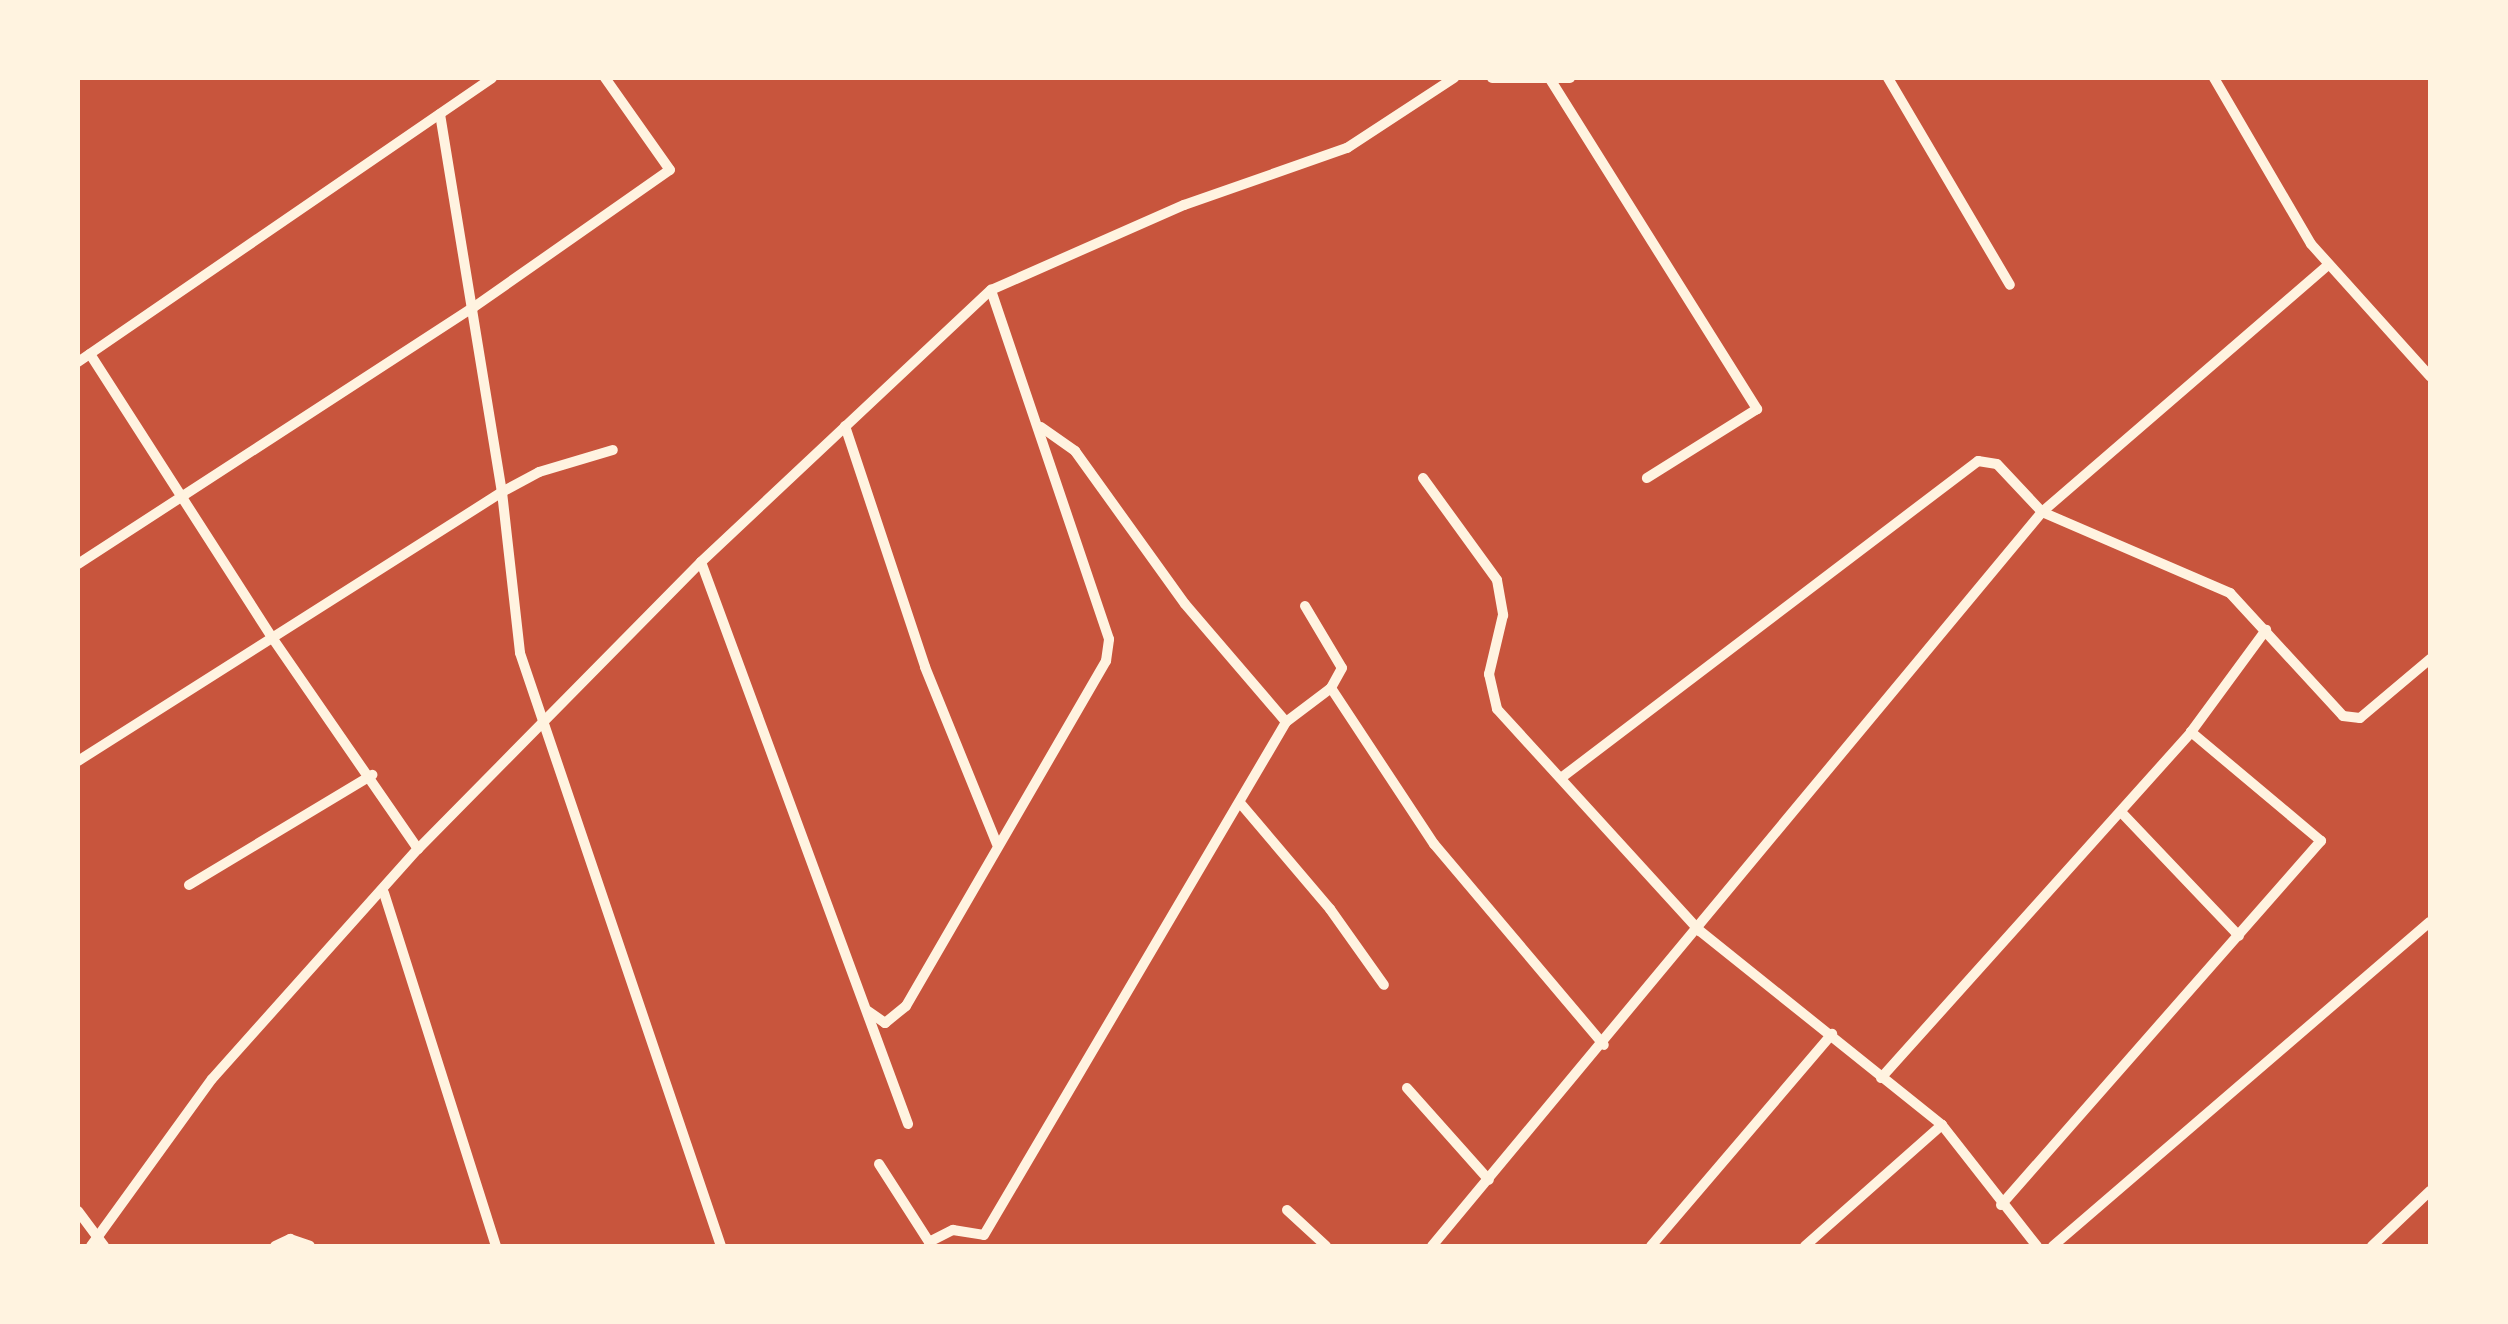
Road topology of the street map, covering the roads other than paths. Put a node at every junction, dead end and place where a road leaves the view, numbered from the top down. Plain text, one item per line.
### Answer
1 (492, 78) edge
2 (605, 78) edge
3 (1454, 78) edge
4 (1492, 78) edge
5 (1570, 78) edge
6 (1888, 78) edge
7 (2214, 78) edge
8 (1550, 80) edge
9 (440, 114) junction
10 (2327, 266) junction
11 (2010, 284) dead end
12 (991, 290) junction
13 (474, 307) junction
14 (90, 354) junction
15 (78, 362) edge
16 (2430, 376) edge
17 (845, 426) junction
18 (1041, 426) junction
19 (614, 450) dead end
20 (1423, 478) dead end
21 (1646, 478) dead end
22 (502, 492) junction
23 (186, 497) junction
24 (2042, 512) junction
25 (700, 562) junction
26 (78, 564) edge
27 (1305, 606) dead end
28 (2266, 630) junction
29 (271, 636) junction
30 (2430, 659) edge
31 (1330, 688) junction
32 (1286, 722) junction
33 (540, 724) junction
34 (2192, 732) junction
35 (78, 760) edge
36 (372, 775) junction
37 (1561, 778) junction
38 (1240, 804) junction
39 (2121, 812) junction
40 (996, 844) junction
41 (418, 849) junction
42 (189, 885) dead end
43 (384, 893) junction
44 (2430, 922) edge
45 (1700, 931) junction
46 (2239, 936) junction
47 (1384, 985) dead end
48 (868, 1012) junction
49 (1832, 1034) junction
50 (1604, 1045) junction
51 (1881, 1078) junction
52 (1407, 1088) dead end
53 (908, 1124) dead end
54 (1942, 1125) junction
55 (879, 1164) dead end
56 (1489, 1180) junction
57 (2430, 1191) edge
58 (2002, 1205) junction
59 (1287, 1210) dead end
60 (78, 1211) edge
61 (984, 1236) junction
62 (97, 1243) edge
63 (276, 1246) edge
64 (310, 1246) edge
65 (496, 1246) edge
66 (720, 1246) edge
67 (991, 1246) edge
68 (1326, 1246) edge
69 (1432, 1246) edge
70 (1651, 1246) edge
71 (1805, 1246) edge
72 (2036, 1246) edge
73 (2053, 1246) edge
74 (2372, 1246) edge

1 - 9 street
2 - 13 street
3 - 12 street
4 - 8 street
5 - 8 street
6 - 11 street
7 - 10 street
8 - 21 street
9 - 13 street
9 - 14 street
10 - 16 street
10 - 24 street
12 - 17 street
12 - 18 street
13 - 22 street
13 - 23 street
14 - 15 street
14 - 23 street
17 - 25 street
17 - 40 street
18 - 32 street
18 - 40 street
19 - 22 street
20 - 37 street
22 - 29 street
22 - 33 street
23 - 26 street
23 - 29 street
24 - 28 street
24 - 37 street
24 - 45 street
25 - 33 street
25 - 48 street
27 - 31 street
28 - 30 street
28 - 34 street
29 - 35 street
29 - 36 street
31 - 32 street
31 - 50 street
32 - 38 street
33 - 41 street
33 - 66 street
34 - 39 street
34 - 46 street
36 - 41 street
36 - 42 street
37 - 45 street
38 - 47 street
38 - 61 street
39 - 46 street
39 - 51 street
40 - 48 street
41 - 43 street
43 - 62 street
43 - 65 street
44 - 73 street
45 - 49 street
45 - 50 street
46 - 58 street
48 - 53 street
49 - 51 street
49 - 70 street
50 - 56 street
51 - 54 street
52 - 56 street
54 - 58 street
54 - 71 street
55 - 61 street
56 - 69 street
57 - 74 street
58 - 72 street
59 - 68 street
60 - 62 street
61 - 67 street
63 - 64 street

